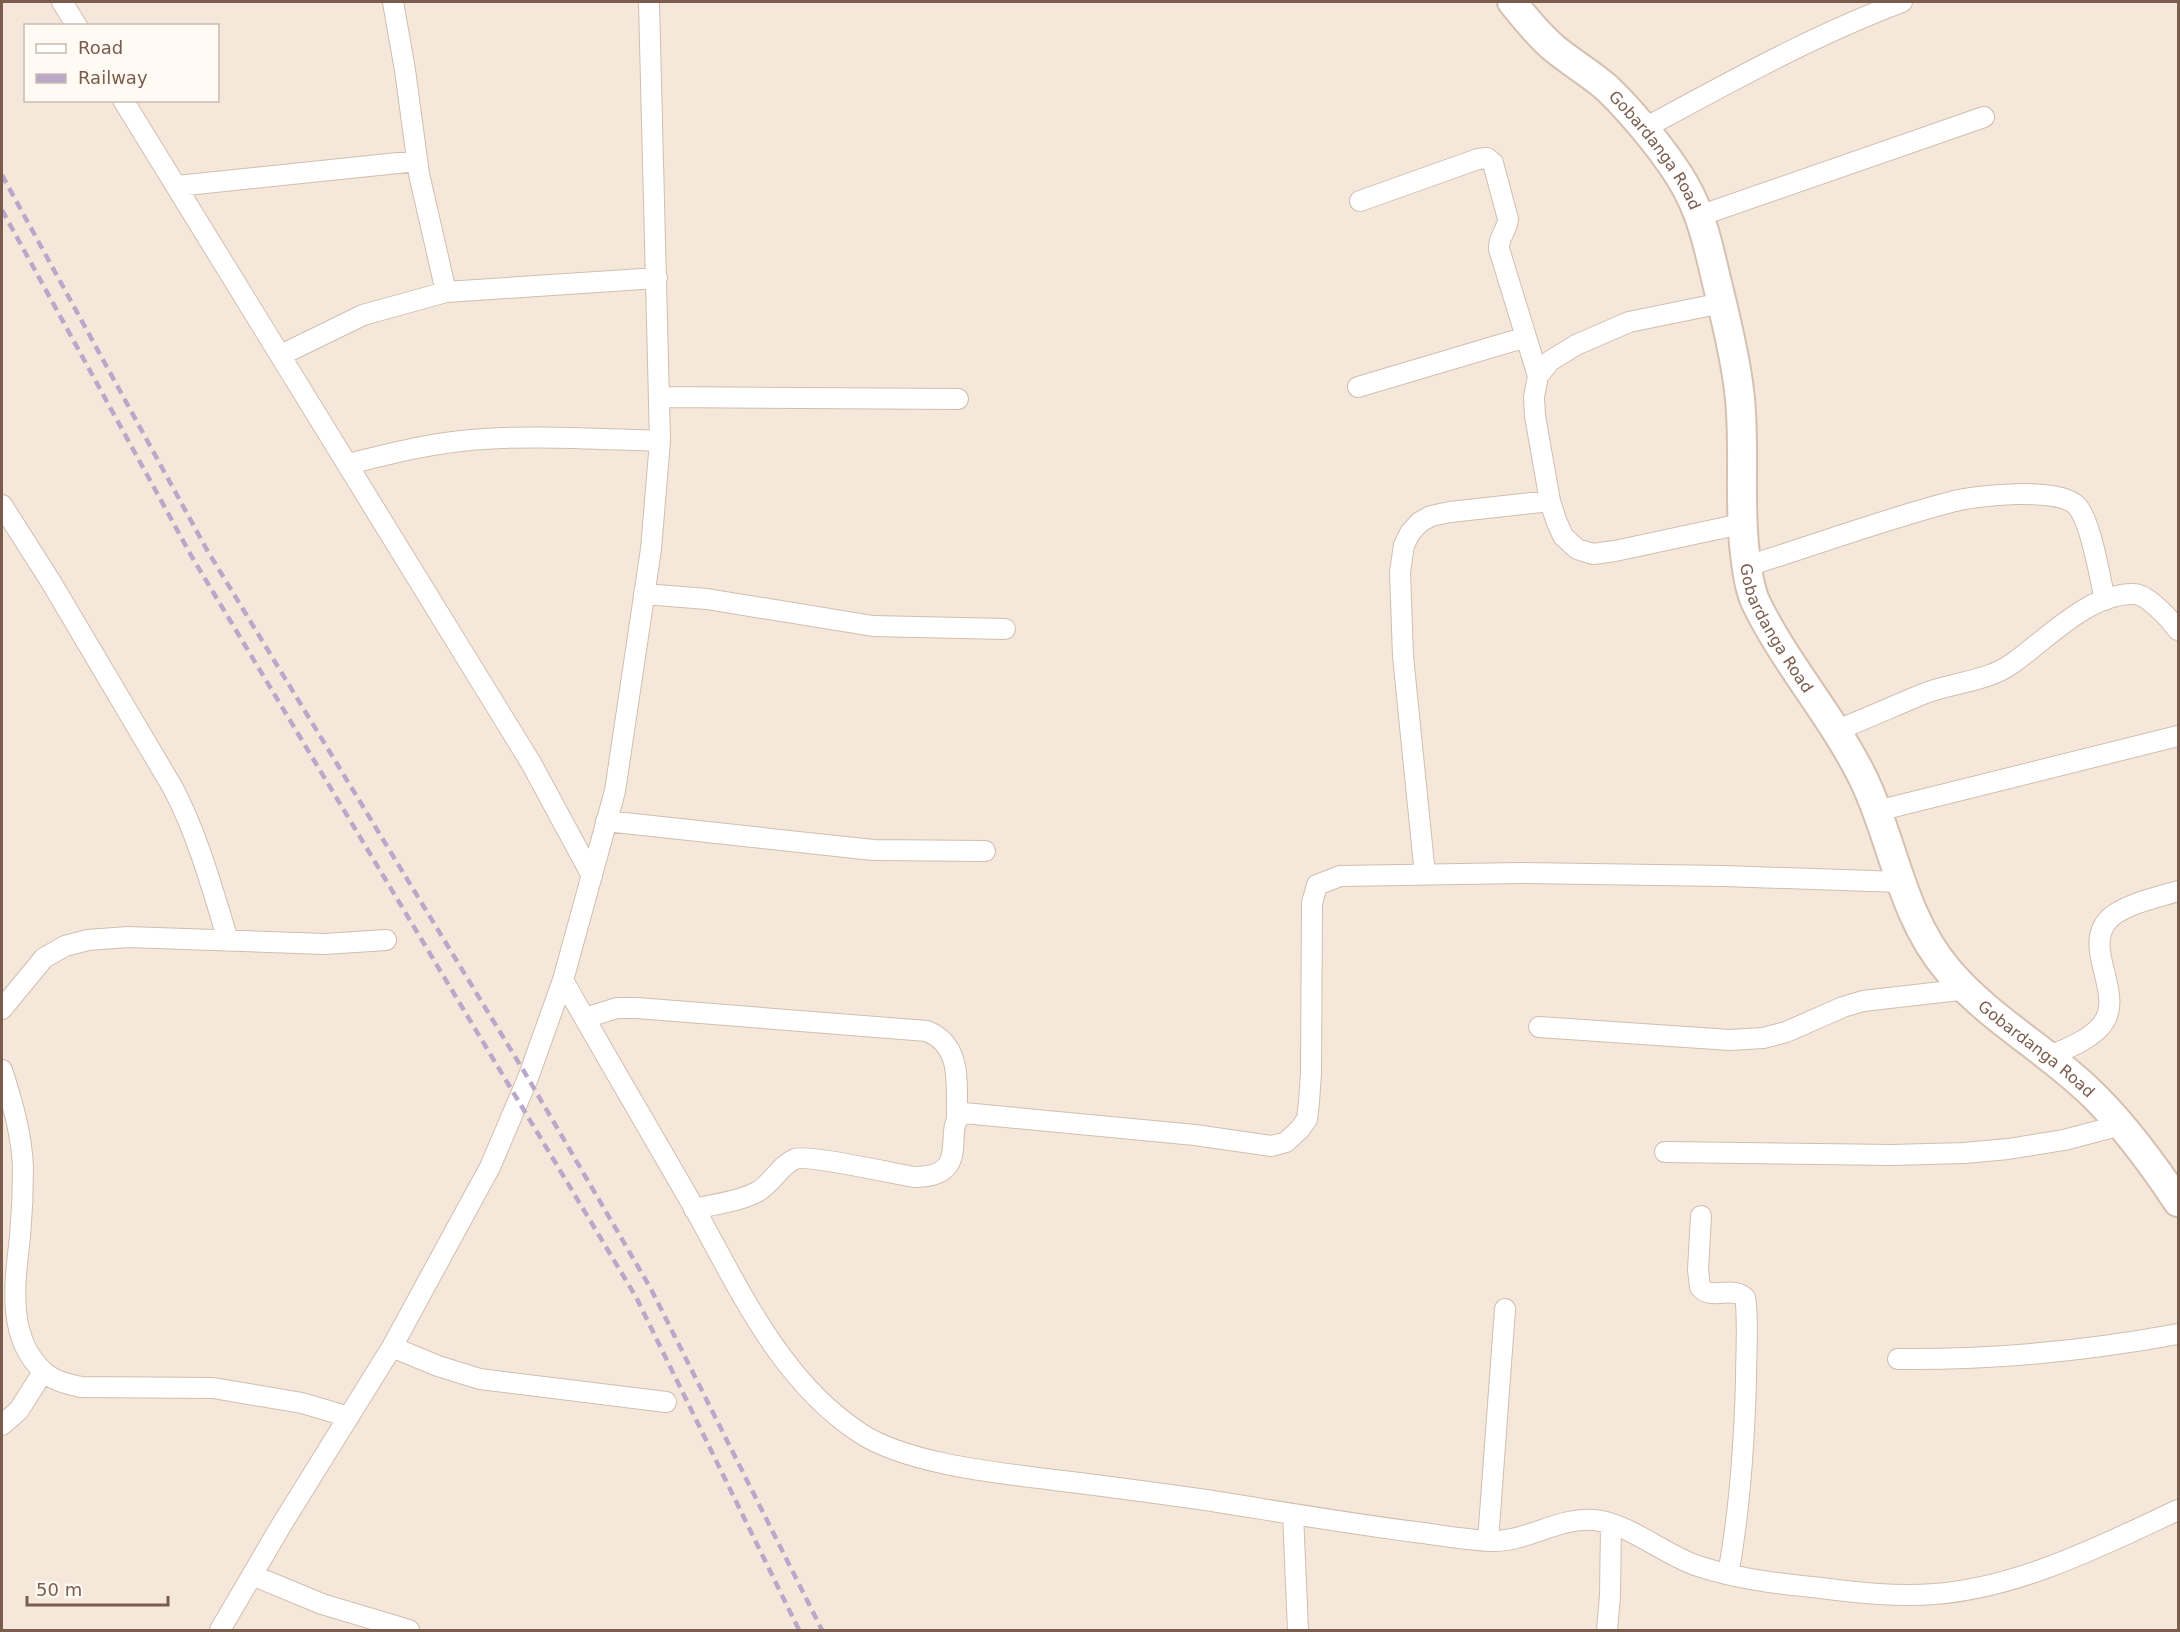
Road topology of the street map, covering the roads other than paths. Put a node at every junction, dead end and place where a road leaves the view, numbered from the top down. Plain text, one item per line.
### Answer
1 (62, 2) edge
2 (393, 2) edge
3 (649, 2) edge
4 (1512, 2) edge
5 (1902, 2) edge
6 (76, 24) edge
7 (124, 102) edge
8 (1984, 117) dead end
9 (1643, 129) junction
10 (417, 161) junction
11 (177, 186) junction
12 (1360, 201) dead end
13 (1699, 216) junction
14 (657, 278) junction
15 (446, 292) junction
16 (1722, 303) junction
17 (1526, 337) junction
18 (281, 355) junction
19 (1538, 376) junction
20 (1358, 387) dead end
21 (660, 397) junction
22 (958, 399) dead end
23 (660, 441) junction
24 (348, 464) junction
25 (1550, 501) junction
26 (2, 505) edge
27 (1741, 524) junction
28 (1747, 566) junction
29 (645, 594) junction
30 (2105, 600) junction
31 (1005, 629) dead end
32 (2178, 630) edge
33 (1835, 731) junction
34 (2178, 736) edge
35 (1877, 811) junction
36 (606, 821) junction
37 (985, 852) dead end
38 (1425, 875) junction
39 (592, 876) junction
40 (1900, 882) junction
41 (2178, 891) edge
42 (228, 940) junction
43 (386, 940) dead end
44 (563, 980) junction
45 (1968, 989) junction
46 (2, 1009) edge
47 (585, 1018) junction
48 (1539, 1027) dead end
49 (2048, 1057) junction
50 (2, 1070) edge
51 (957, 1117) junction
52 (2121, 1125) junction
53 (1665, 1152) dead end
54 (2178, 1202) edge
55 (694, 1209) junction
56 (1701, 1216) dead end
57 (1505, 1310) dead end
58 (2178, 1334) edge
59 (392, 1347) junction
60 (1899, 1359) dead end
61 (44, 1371) junction
62 (666, 1402) dead end
63 (349, 1417) junction
64 (2, 1425) edge
65 (2178, 1510) edge
66 (1293, 1514) junction
67 (1611, 1524) junction
68 (1488, 1541) junction
69 (1728, 1574) junction
70 (252, 1575) junction
71 (220, 1630) edge
72 (409, 1630) edge
73 (1298, 1630) edge
74 (1607, 1630) edge

1 - 6 street
2 - 10 street
3 - 14 street
4 - 9 main road, Gobardanga Road
5 - 9 street
7 - 11 street
8 - 13 street
9 - 13 main road, Gobardanga Road
10 - 11 street
10 - 15 street
11 - 18 street
12 - 17 street
13 - 16 main road, Gobardanga Road
14 - 15 street
14 - 21 street
15 - 18 street
16 - 19 street
16 - 27 main road, Gobardanga Road
17 - 19 street
17 - 20 street
18 - 24 street
19 - 25 street
21 - 22 street
21 - 23 street
23 - 24 street
23 - 29 street
24 - 39 street
25 - 27 street
25 - 38 street
26 - 42 street
27 - 28 main road, Gobardanga Road
28 - 30 street
28 - 33 main road, Gobardanga Road
29 - 31 street
29 - 36 street
30 - 32 street
30 - 33 street
33 - 35 main road, Gobardanga Road
34 - 35 street
35 - 40 main road, Gobardanga Road
36 - 37 street
36 - 39 street
38 - 40 street
38 - 51 street
39 - 44 street
40 - 45 main road, Gobardanga Road
41 - 49 street
42 - 43 street
42 - 46 street
44 - 47 street
44 - 59 street
45 - 48 street
45 - 49 main road, Gobardanga Road
47 - 51 street
47 - 55 street
49 - 52 main road, Gobardanga Road
50 - 61 street
51 - 55 street
52 - 53 street
52 - 54 main road, Gobardanga Road
55 - 66 street
56 - 69 street
57 - 68 street
58 - 60 street
59 - 62 street
59 - 63 street
61 - 63 street
61 - 64 street
63 - 70 street
65 - 69 street
66 - 68 street
66 - 73 street
67 - 68 street
67 - 69 street
67 - 74 street
70 - 71 street
70 - 72 street

